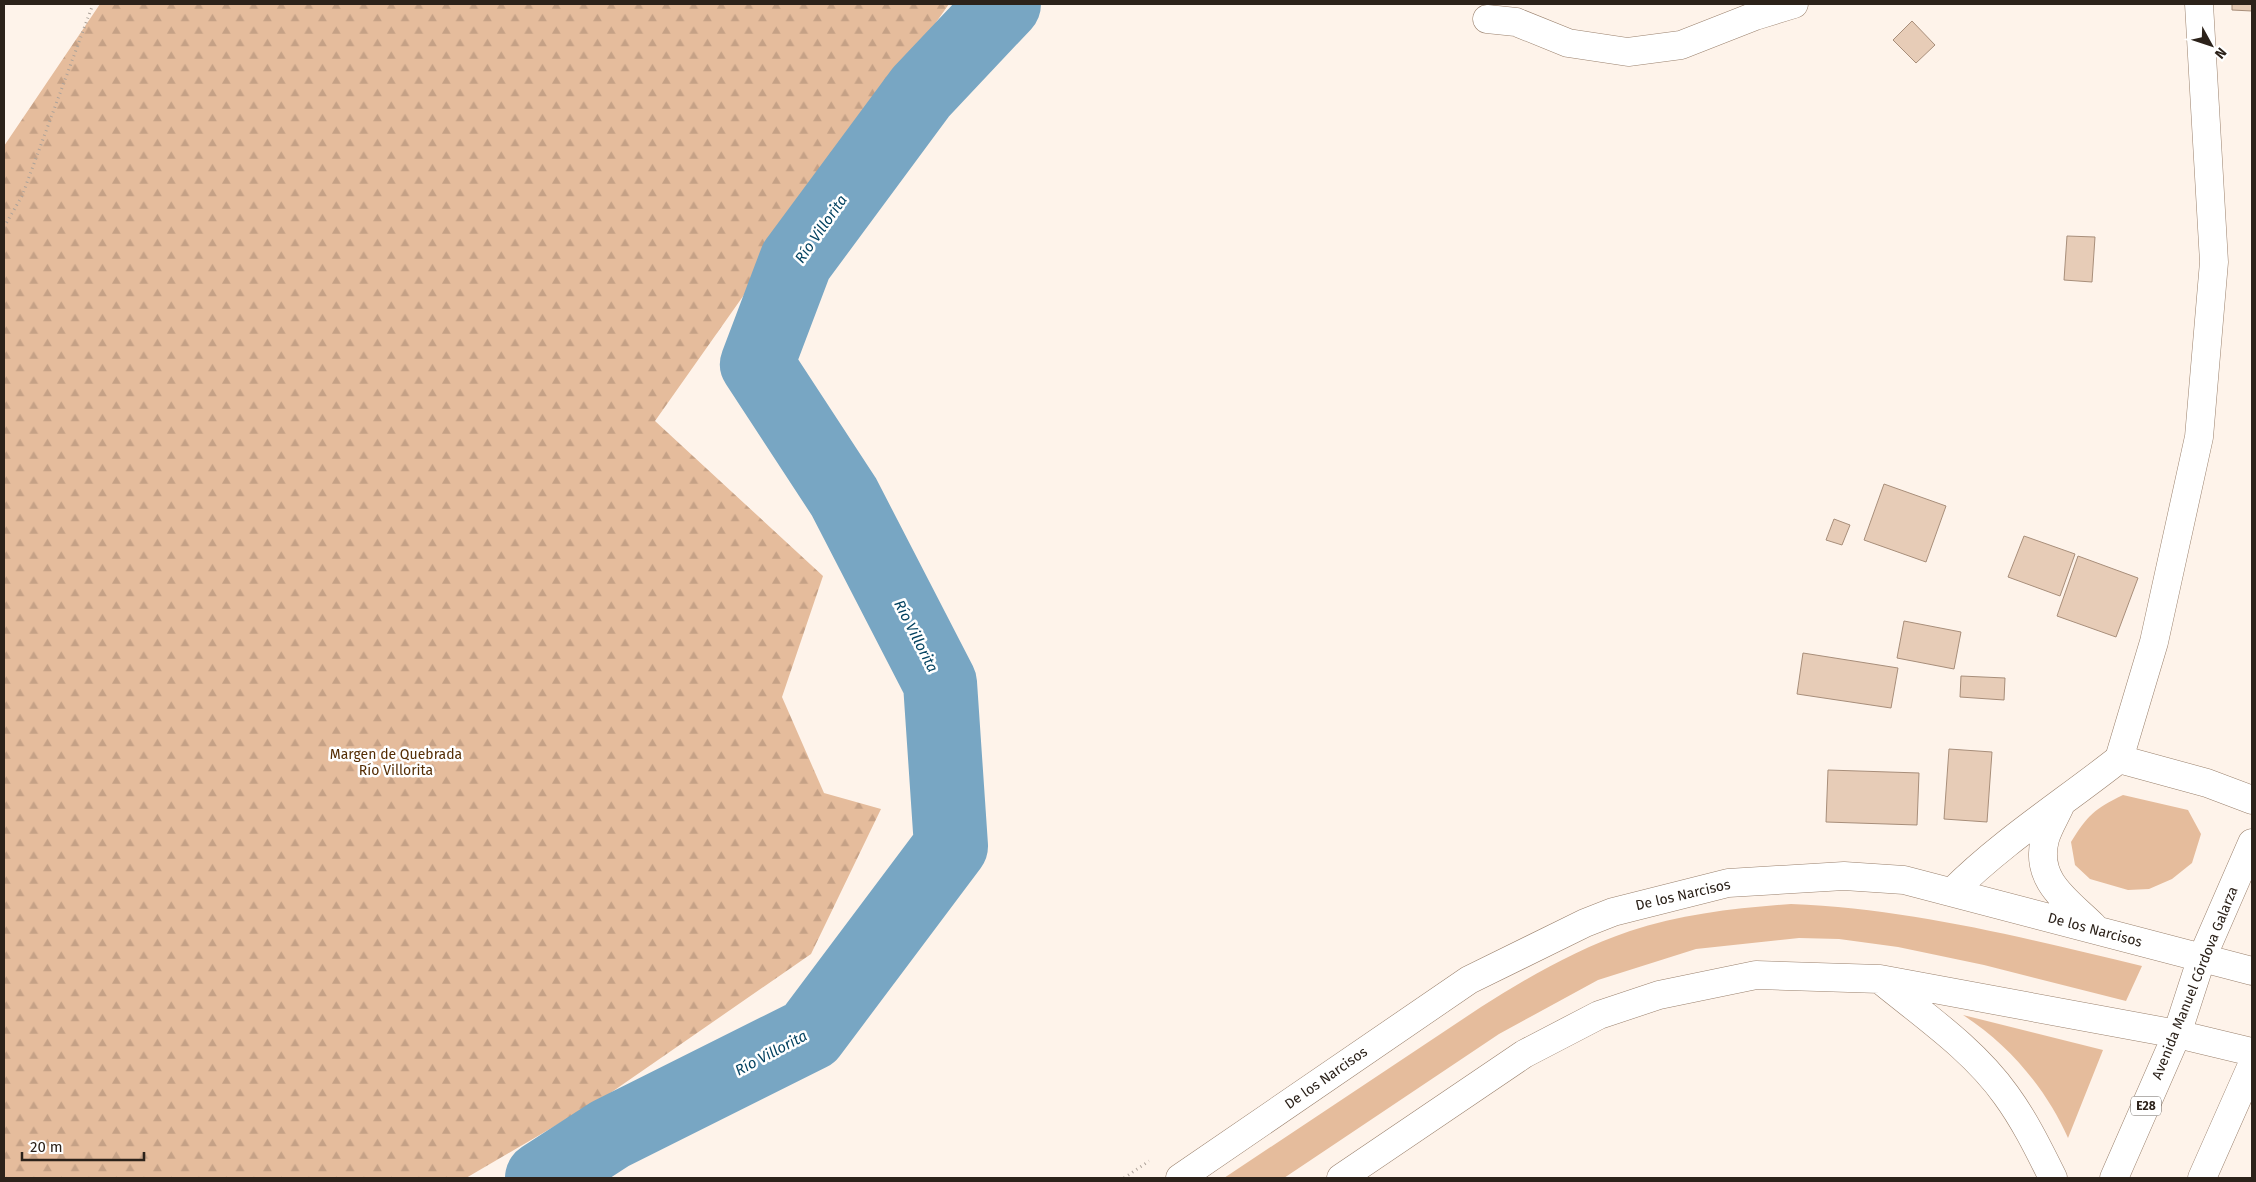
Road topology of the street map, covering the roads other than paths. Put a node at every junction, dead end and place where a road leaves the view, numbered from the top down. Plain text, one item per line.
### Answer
1 (1794, 4) edge
2 (2199, 4) edge
3 (1486, 19) dead end
4 (2119, 759) junction
5 (2252, 800) edge
6 (2060, 805) junction
7 (2252, 843) edge
8 (1952, 892) junction
9 (2096, 930) junction
10 (2201, 960) junction
11 (2252, 972) edge
12 (1880, 979) junction
13 (2177, 1034) junction
14 (2252, 1052) edge
15 (2252, 1065) edge
16 (1180, 1178) edge
17 (1341, 1178) edge
18 (2053, 1178) edge
19 (2114, 1178) edge
20 (2202, 1178) edge

1 - 3 main road
2 - 4 main road
4 - 5 main road
4 - 6 main road
6 - 8 main road
6 - 9 main road
7 - 10 main road, Avenida Manuel Córdova Galarza / E28
8 - 9 main road, De los Narcisos
8 - 16 main road, De los Narcisos
9 - 10 main road, De los Narcisos
10 - 11 main road, De los Narcisos
10 - 13 main road, Avenida Manuel Córdova Galarza / E28
12 - 13 main road
12 - 17 main road
12 - 18 main road
13 - 14 main road
13 - 19 main road, Avenida Manuel Córdova Galarza / E28
15 - 20 main road

